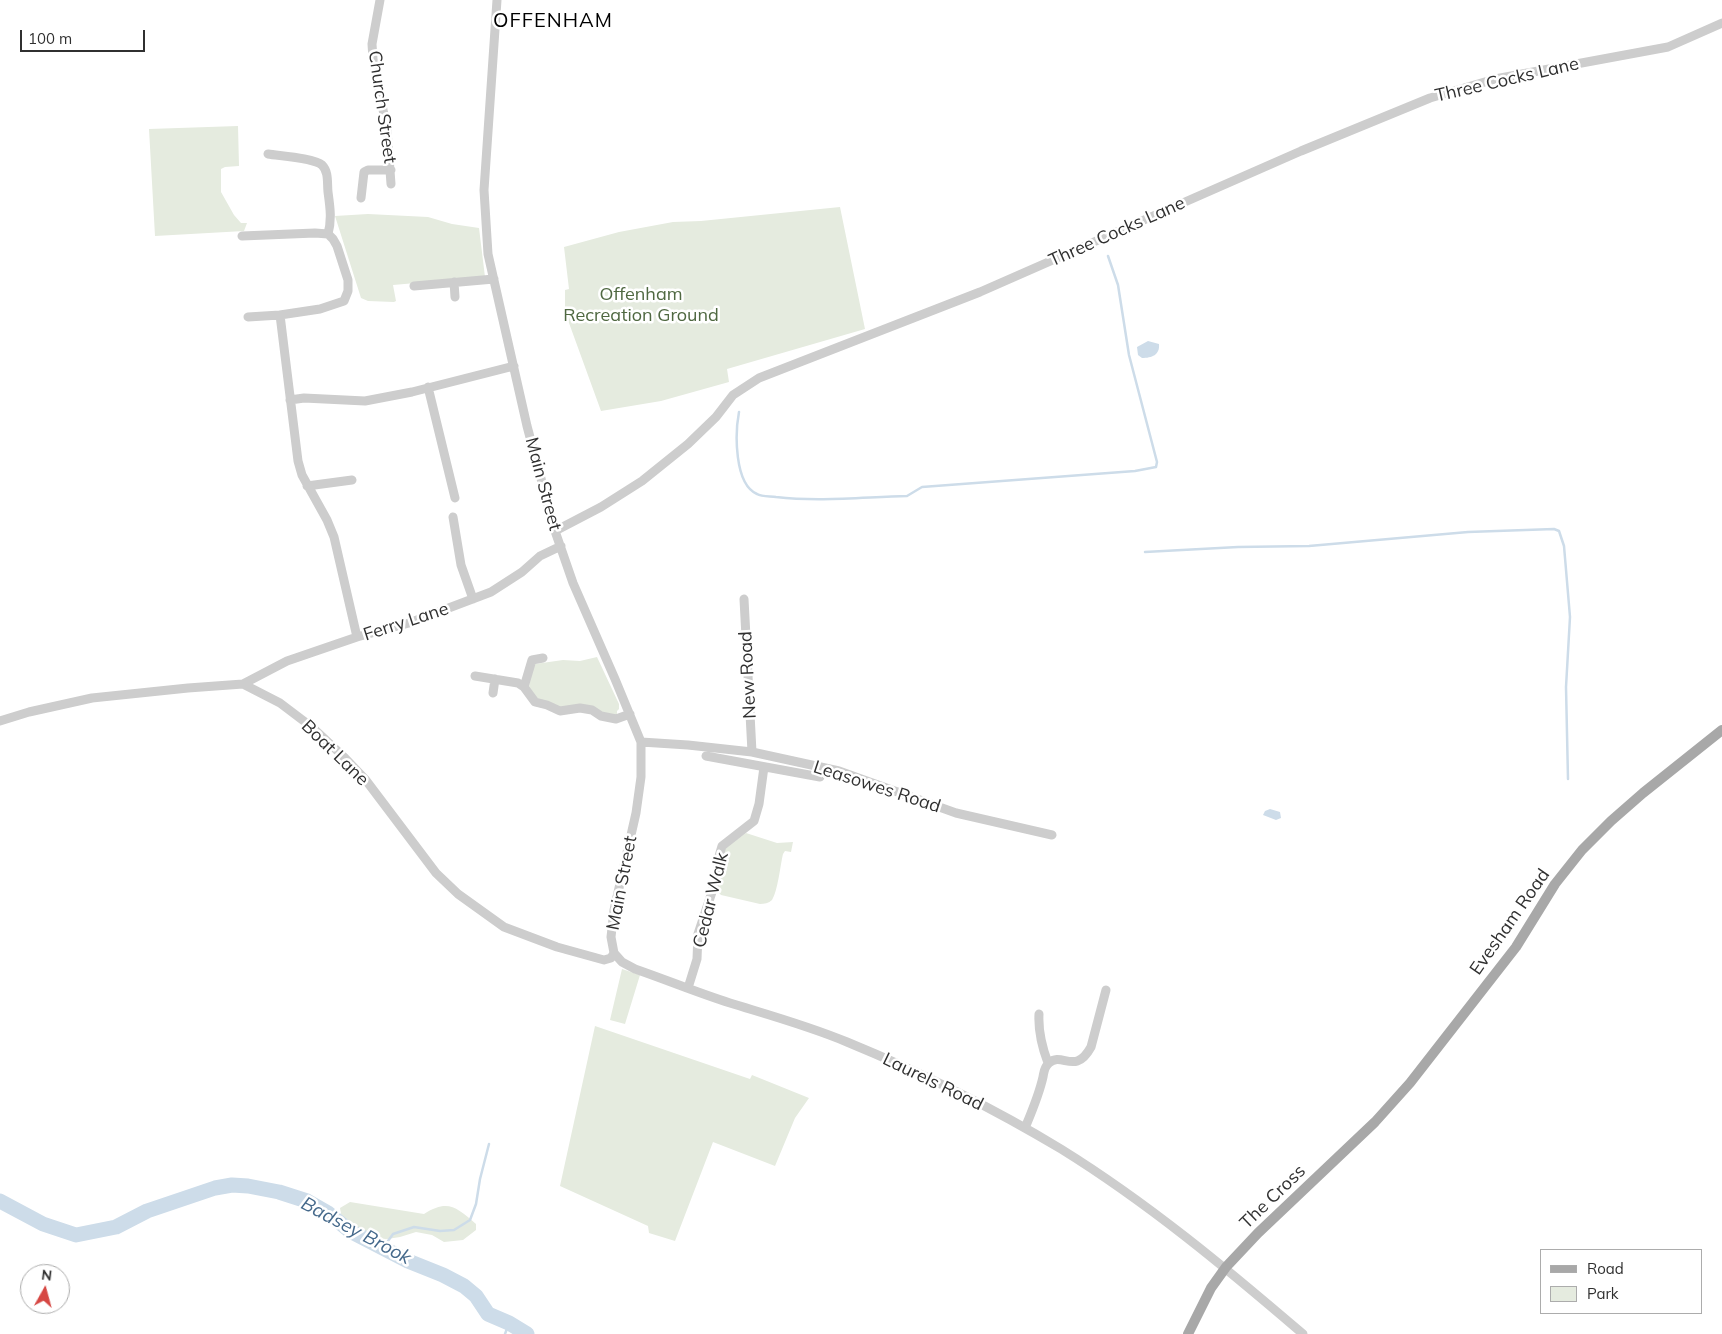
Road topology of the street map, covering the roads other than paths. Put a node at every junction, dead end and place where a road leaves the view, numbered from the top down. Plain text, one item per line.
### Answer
1 (380, 0) edge
2 (496, 0) edge
3 (1722, 23) edge
4 (268, 154) dead end
5 (391, 170) junction
6 (391, 184) dead end
7 (360, 198) dead end
8 (328, 234) junction
9 (242, 236) dead end
10 (494, 279) junction
11 (454, 282) junction
12 (414, 286) dead end
13 (455, 297) dead end
14 (280, 315) junction
15 (248, 317) dead end
16 (514, 366) junction
17 (428, 387) junction
18 (290, 400) junction
19 (352, 480) dead end
20 (308, 486) junction
21 (455, 498) dead end
22 (453, 517) dead end
23 (555, 531) junction
24 (560, 546) junction
25 (474, 599) junction
26 (744, 599) dead end
27 (357, 637) junction
28 (543, 658) dead end
29 (475, 676) dead end
30 (495, 679) junction
31 (243, 684) junction
32 (524, 687) junction
33 (493, 693) dead end
34 (630, 714) junction
35 (0, 722) edge
36 (1722, 730) edge
37 (641, 742) junction
38 (752, 752) junction
39 (706, 756) dead end
40 (764, 767) junction
41 (820, 777) dead end
42 (1052, 835) dead end
43 (614, 953) junction
44 (688, 988) junction
45 (1106, 990) dead end
46 (1039, 1014) dead end
47 (1048, 1063) junction
48 (1025, 1128) junction
49 (1344, 1151) joint
50 (1226, 1267) junction
51 (1188, 1334) edge
52 (1303, 1334) edge

1 - 5 street, Church Street
2 - 10 street, Main Street
3 - 23 street, Three Cocks Lane
4 - 8 street
5 - 6 street, Church Street
5 - 7 street
8 - 9 street
8 - 14 street
10 - 11 street
10 - 16 street, Main Street
11 - 12 street
11 - 13 street
14 - 15 street
14 - 18 street
16 - 17 street
16 - 23 street, Main Street
17 - 18 street
17 - 21 street
18 - 20 street
19 - 20 street
20 - 27 street
22 - 25 street
23 - 24 street, Main Street
24 - 25 street, Ferry Lane
24 - 34 street, Main Street
25 - 27 street, Ferry Lane
26 - 38 street, New Road
27 - 31 street, Ferry Lane
28 - 32 street
29 - 30 street
30 - 32 street
30 - 33 street
31 - 35 street
31 - 43 street, Boat Lane
32 - 34 street
34 - 37 street, Main Street
36 - 49 main road, Evesham Road
37 - 38 street, Leasowes Road
37 - 43 street, Main Street
38 - 42 street, Leasowes Road
39 - 40 street
40 - 41 street
40 - 44 street, Cedar Walk
43 - 44 street, Laurels Road
44 - 48 street, Laurels Road
45 - 47 street
46 - 47 street
47 - 48 street
48 - 50 street, Laurels Road
49 - 50 main road, The Cross
50 - 51 main road
50 - 52 street, Laurels Road

